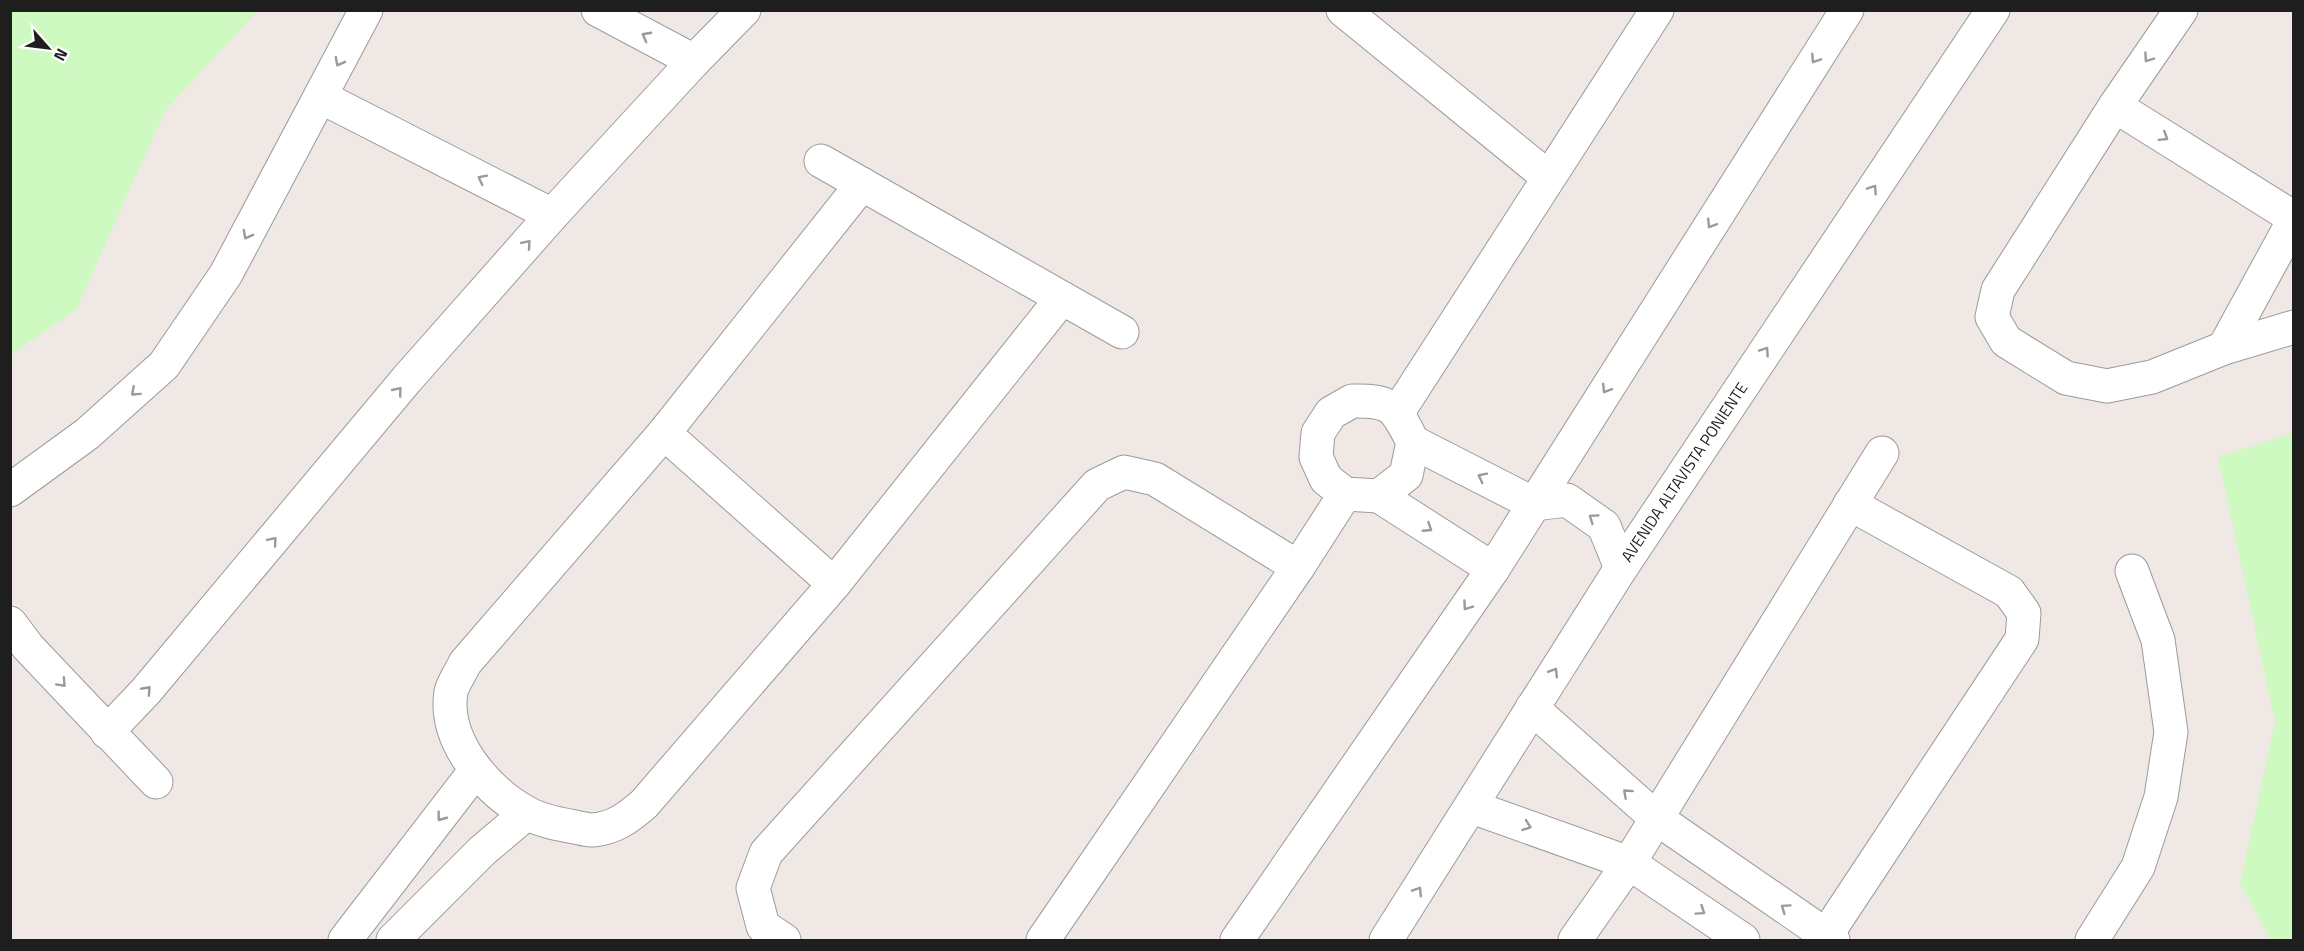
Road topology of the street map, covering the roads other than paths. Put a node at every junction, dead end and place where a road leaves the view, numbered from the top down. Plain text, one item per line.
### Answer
1 (366, 10) edge
2 (598, 10) edge
3 (744, 10) edge
4 (1657, 10) edge
5 (1847, 10) edge
6 (1993, 10) edge
7 (2181, 10) edge
8 (1363, 17) edge
9 (694, 61) junction
10 (321, 97) junction
11 (2115, 106) junction
12 (821, 161) dead end
13 (1548, 177) junction
14 (862, 184) junction
15 (552, 215) junction
16 (2294, 219) edge
17 (1062, 298) junction
18 (2294, 327) edge
19 (1122, 332) dead end
20 (2224, 348) junction
21 (1398, 412) junction
22 (664, 433) junction
23 (1413, 442) junction
24 (1882, 453) dead end
25 (10, 490) edge
26 (1345, 494) junction
27 (1379, 496) junction
28 (1534, 504) junction
29 (1850, 504) junction
30 (1298, 567) junction
31 (1621, 568) junction
32 (1493, 569) junction
33 (2132, 571) dead end
34 (834, 584) junction
35 (16, 643) edge
36 (1532, 708) junction
37 (107, 732) junction
38 (476, 770) junction
39 (156, 782) dead end
40 (1472, 807) junction
41 (527, 813) junction
42 (1656, 818) junction
43 (407, 862) junction
44 (1629, 863) junction
45 (440, 891) junction
46 (366, 914) junction
47 (2101, 936) edge
48 (394, 939) edge
49 (1827, 939) edge
50 (345, 940) edge
51 (784, 940) edge
52 (1043, 940) edge
53 (1238, 940) edge
54 (1386, 940) edge
55 (1575, 940) edge
56 (1743, 940) edge

1 -> 10 street
9 -> 2 street
3 - 9 street
4 - 13 street
5 -> 28 street
31 -> 6 street, AVENIDA ALTAVISTA PONIENTE
7 -> 11 street
8 - 13 street
9 - 15 street
15 -> 10 street
10 -> 25 street
11 -> 16 street
11 - 20 street
12 - 14 street
13 - 21 street
14 - 17 street
14 - 22 street
37 -> 15 street
16 - 20 street
17 - 19 street
17 - 34 street
18 - 20 street
21 - 23 street
21 - 26 street
22 - 34 street
22 - 38 street
23 - 27 street
28 -> 23 street
24 - 29 street
26 - 27 street
26 - 30 street
27 -> 32 street
31 -> 28 street
28 - 32 street
29 - 42 street
29 - 49 street
30 - 51 street
30 - 52 street
36 -> 31 street, AVENIDA ALTAVISTA PONIENTE
32 -> 53 street
33 - 47 street
34 - 41 street
35 -> 37 street
36 - 40 street, AVENIDA ALTAVISTA PONIENTE
42 -> 36 street
37 - 39 street
38 - 41 street
38 -> 43 street
40 -> 44 street
54 -> 40 street, AVENIDA ALTAVISTA PONIENTE
41 - 45 street
42 - 44 street
49 -> 42 street
43 - 45 street
43 - 46 street
44 - 55 street
44 -> 56 street
45 - 48 street
46 - 48 street
46 - 50 street

